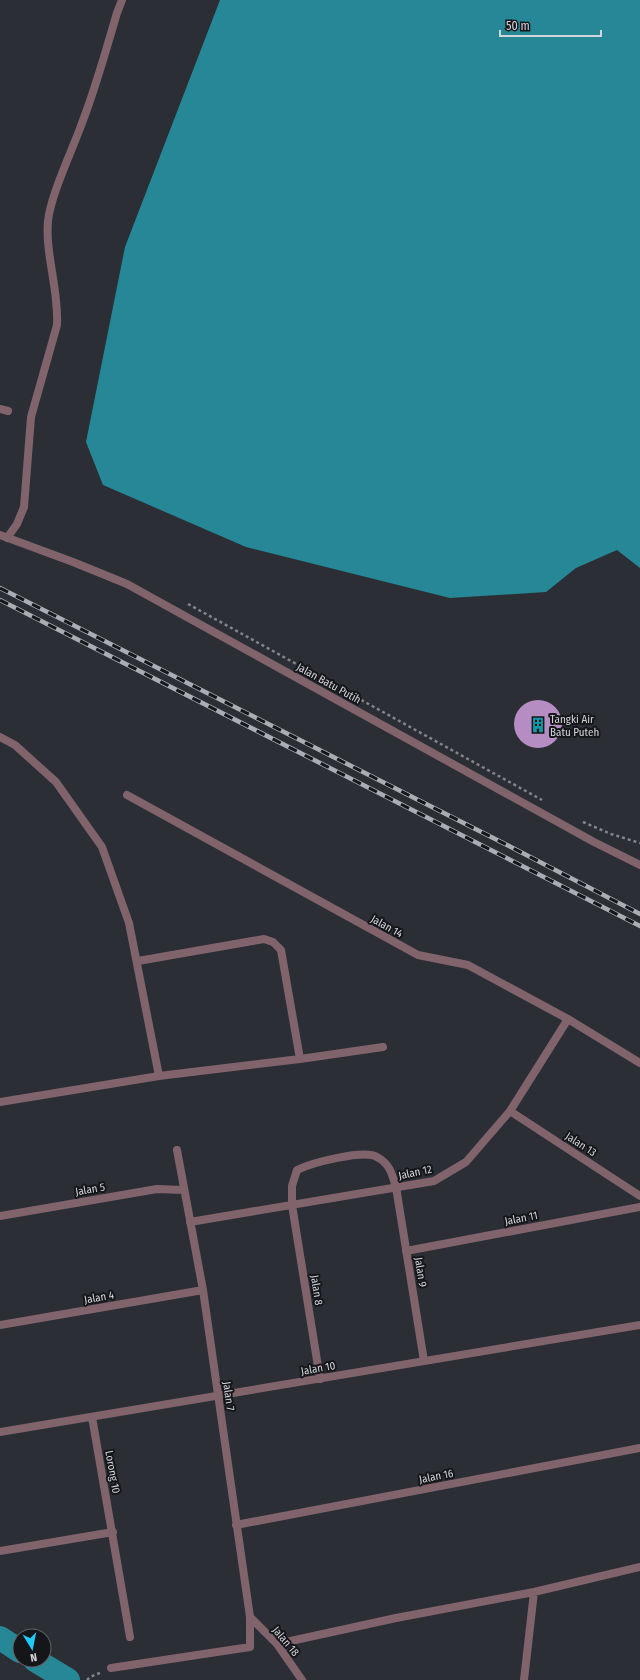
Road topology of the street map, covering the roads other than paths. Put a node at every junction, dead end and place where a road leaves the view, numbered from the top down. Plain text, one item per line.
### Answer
1 (122, 0) edge
2 (4, 537) edge
3 (0, 737) edge
4 (127, 795) dead end
5 (640, 865) edge
6 (138, 961) junction
7 (568, 1019) junction
8 (383, 1047) dead end
9 (300, 1059) junction
10 (640, 1063) edge
11 (159, 1076) junction
12 (0, 1102) edge
13 (510, 1111) junction
14 (177, 1150) dead end
15 (396, 1187) junction
16 (184, 1190) junction
17 (640, 1196) edge
18 (292, 1205) junction
19 (640, 1207) edge
20 (0, 1216) edge
21 (190, 1222) junction
22 (406, 1250) junction
23 (203, 1290) junction
24 (640, 1325) edge
25 (0, 1326) edge
26 (424, 1361) junction
27 (320, 1379) junction
28 (218, 1396) junction
29 (92, 1417) junction
30 (0, 1432) edge
31 (640, 1448) edge
32 (236, 1525) junction
33 (113, 1532) junction
34 (0, 1551) edge
35 (640, 1567) edge
36 (534, 1592) junction
37 (250, 1617) junction
38 (130, 1636) dead end
39 (277, 1644) junction
40 (111, 1668) dead end
41 (302, 1680) edge
42 (524, 1680) edge

1 - 2 street
2 - 5 street, Jalan Batu Putih
3 - 6 street
4 - 7 street, Jalan 14
6 - 9 street
6 - 11 street
7 - 10 street, Jalan 14
7 - 13 street, Jalan 12
8 - 9 street
9 - 11 street
11 - 12 street
13 - 15 street, Jalan 12
13 - 17 street, Jalan 13
14 - 16 street, Jalan 7
15 - 18 street, Jalan 12
15 - 18 street, Jalan 9
15 - 22 street, Jalan 9
16 - 20 street, Jalan 5
16 - 21 street, Jalan 7
18 - 21 street, Jalan 12
18 - 27 street, Jalan 8
19 - 22 street, Jalan 11
21 - 23 street, Jalan 7
22 - 26 street, Jalan 9
23 - 25 street, Jalan 4
23 - 28 street, Jalan 7
24 - 26 street, Jalan 10
26 - 27 street, Jalan 10
27 - 28 street, Jalan 10
28 - 29 street, Jalan 10
28 - 32 street, Jalan 7
29 - 30 street, Jalan 10
29 - 33 street, Lorong 10
31 - 32 street, Jalan 16
32 - 37 street, Jalan 7
33 - 34 street
33 - 38 street, Lorong 10
35 - 36 street
36 - 39 street
36 - 42 street
37 - 39 street, Jalan 18
37 - 40 street, Jalan 7
39 - 41 street, Jalan 18

